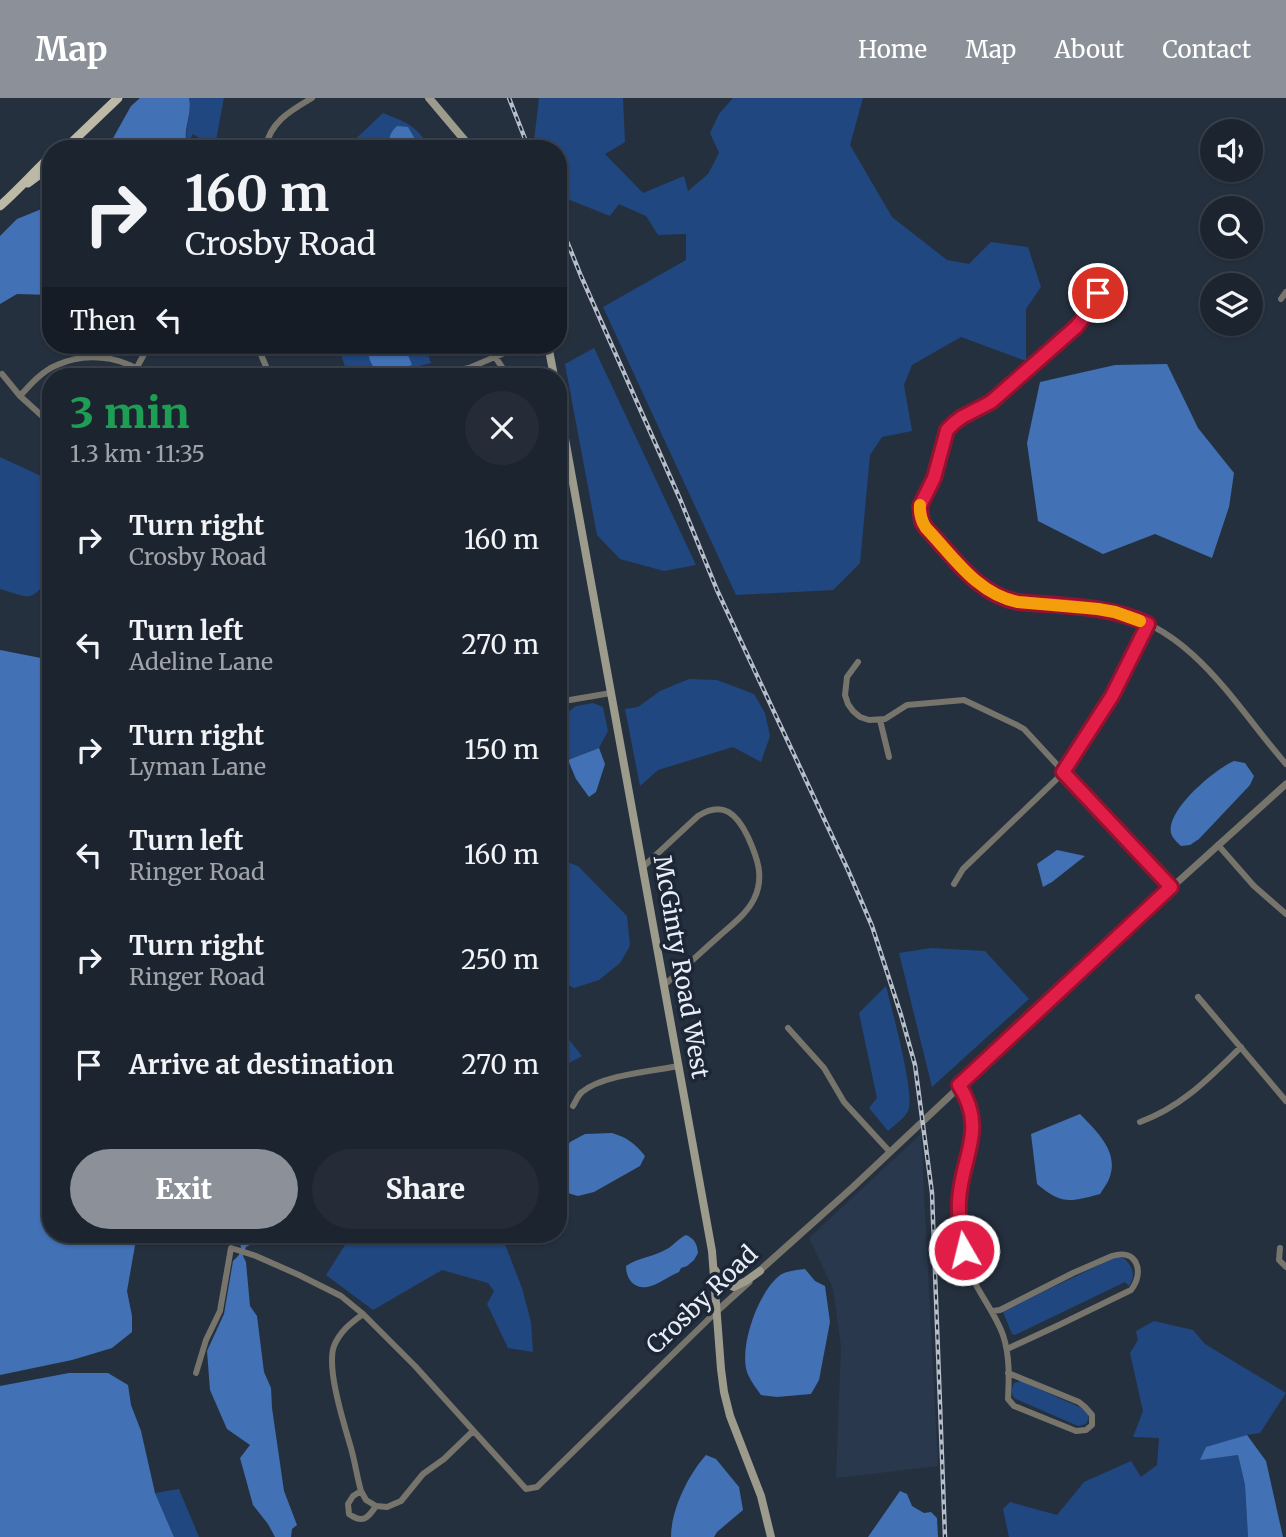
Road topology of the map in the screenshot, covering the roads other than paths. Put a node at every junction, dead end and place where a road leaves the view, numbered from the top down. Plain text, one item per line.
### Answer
1 (118, 98) edge
2 (312, 98) edge
3 (429, 98) edge
4 (76, 140) edge
5 (268, 140) edge
6 (464, 140) edge
7 (42, 165) edge
8 (42, 173) edge
9 (23, 185) junction
10 (0, 206) edge
11 (1107, 274) dead end
12 (1286, 292) edge
13 (1281, 299) dead end
14 (494, 354) edge
15 (503, 354) edge
16 (496, 358) junction
17 (52, 368) edge
18 (134, 368) edge
19 (469, 368) edge
20 (503, 368) edge
21 (2, 374) edge
22 (42, 374) edge
23 (20, 396) junction
24 (42, 416) edge
25 (567, 450) edge
26 (1148, 624) junction
27 (858, 662) dead end
28 (611, 693) junction
29 (567, 700) edge
30 (880, 720) junction
31 (889, 757) dead end
32 (1286, 764) edge
33 (1063, 772) junction
34 (1286, 784) edge
35 (1218, 845) junction
36 (643, 867) junction
37 (954, 884) dead end
38 (1171, 887) junction
39 (1286, 914) edge
40 (664, 985) junction
41 (1198, 997) dead end
42 (788, 1028) dead end
43 (1241, 1047) junction
44 (679, 1066) junction
45 (959, 1085) junction
46 (1286, 1101) edge
47 (573, 1106) dead end
48 (1140, 1122) dead end
49 (890, 1152) junction
50 (1280, 1248) dead end
51 (713, 1266) junction
52 (1286, 1267) edge
53 (760, 1271) junction
54 (717, 1311) junction
55 (993, 1311) junction
56 (363, 1314) junction
57 (1007, 1349) junction
58 (196, 1373) dead end
59 (1009, 1373) junction
60 (473, 1432) junction
61 (361, 1491) junction
62 (376, 1506) junction
63 (771, 1537) edge

1 - 4 main road
2 - 5 street
3 - 6 main road
7 - 9 main road
8 - 9 main road
9 - 10 main road
11 - 26 street
12 - 13 street
14 - 16 street
15 - 16 street
16 - 19 street
16 - 20 street
17 - 18 street
21 - 23 street
22 - 23 street
23 - 24 street
25 - 28 main road, McGinty Road West
26 - 32 street
26 - 33 street
27 - 30 street
28 - 29 street
28 - 36 main road, McGinty Road West
30 - 31 street
30 - 33 street
33 - 37 street
33 - 38 street
34 - 35 street, Crosby Road
35 - 38 street, Crosby Road
35 - 39 street
36 - 40 main road, McGinty Road West
36 - 40 street
38 - 45 street, Crosby Road
40 - 44 main road, McGinty Road West
41 - 43 street
42 - 49 street
43 - 46 street
43 - 48 street
44 - 47 street
44 - 51 main road, McGinty Road West
45 - 49 street, Crosby Road
45 - 55 street
49 - 53 street, Crosby Road
50 - 52 street
51 - 53 main road
51 - 54 main road, McGinty Road West
53 - 54 street, Crosby Road
54 - 60 street, Crosby Road
54 - 63 main road, McGinty Road West
55 - 57 street
55 - 57 street
56 - 58 street, Crosby Road
56 - 60 street, Crosby Road
56 - 61 street
57 - 59 street
59 - 59 street
60 - 62 street
61 - 62 street
61 - 62 street

